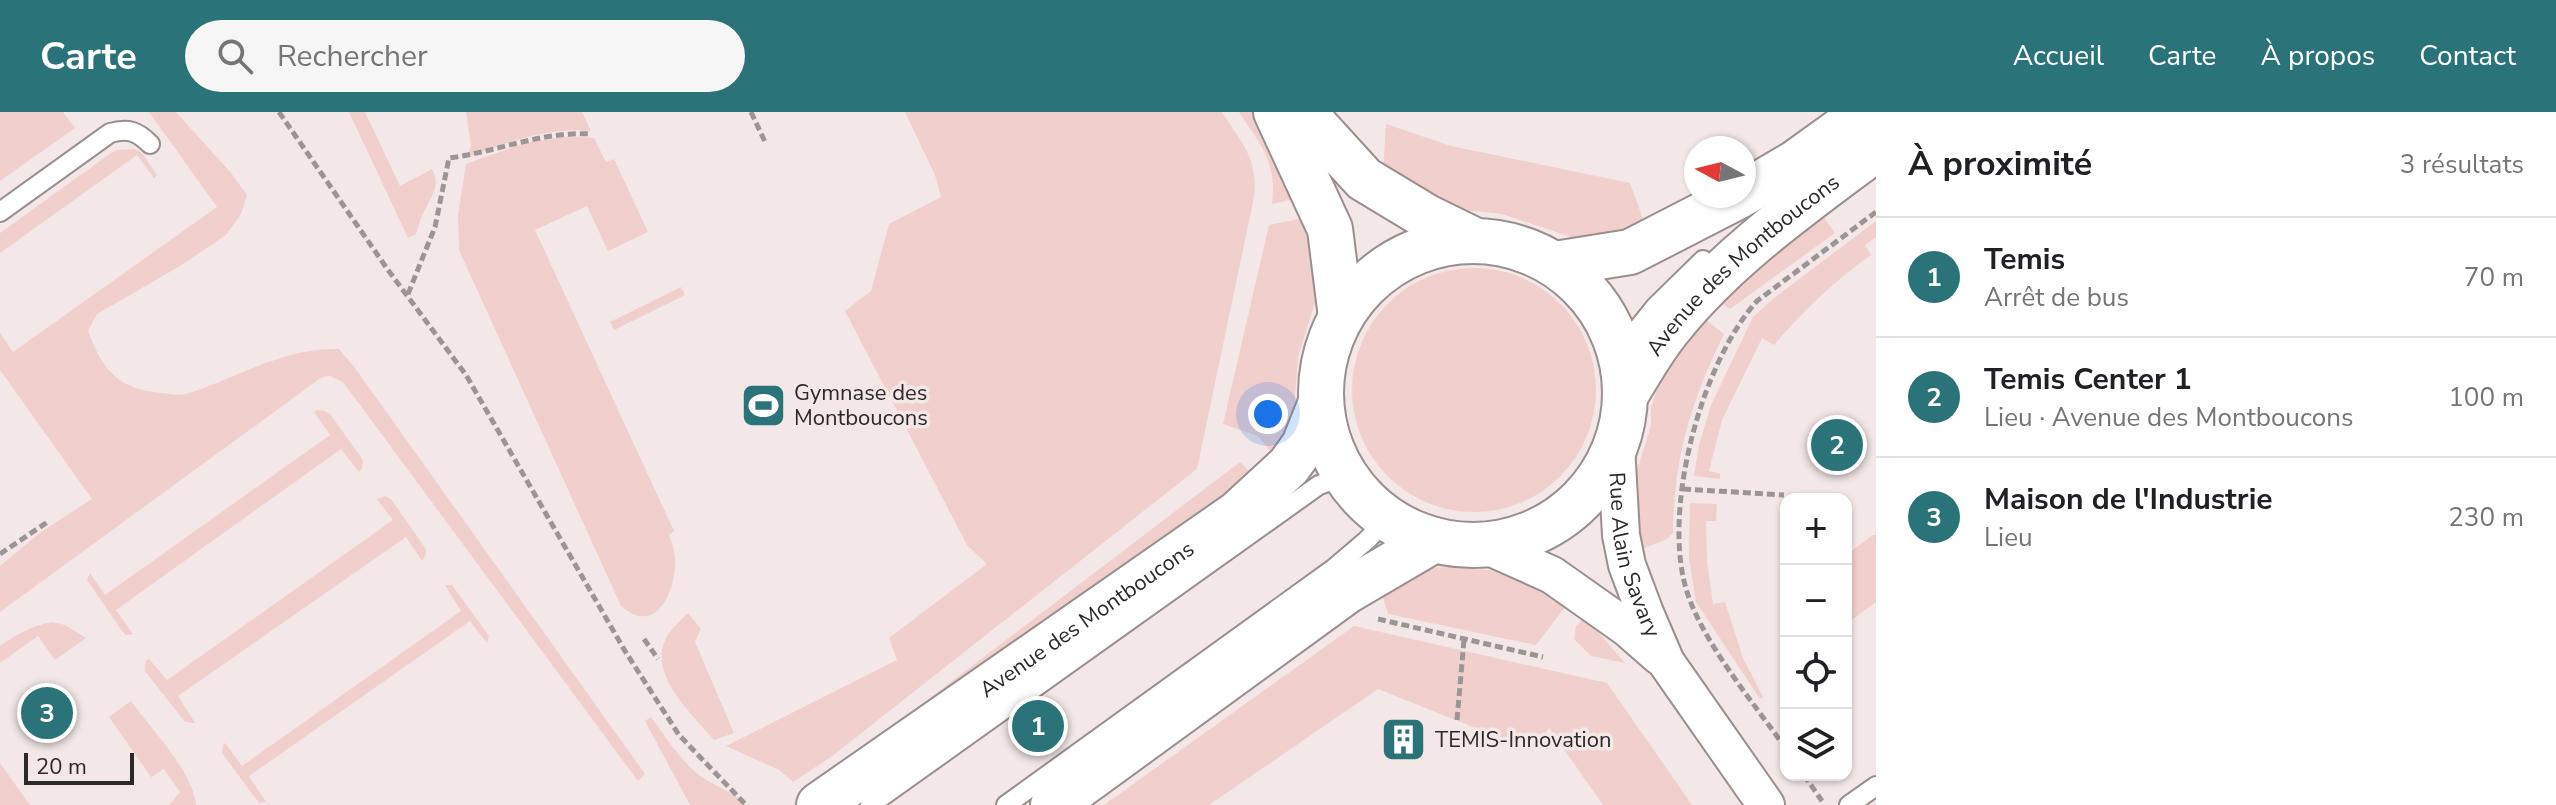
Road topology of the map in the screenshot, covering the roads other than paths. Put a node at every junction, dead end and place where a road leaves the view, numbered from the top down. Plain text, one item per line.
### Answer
1 (1276, 112) edge
2 (1303, 112) edge
3 (1866, 112) edge
4 (1876, 127) edge
5 (150, 144) dead end
6 (1876, 149) edge
7 (1800, 183) dead end
8 (1756, 187) edge
9 (1716, 208) edge
10 (0, 212) edge
11 (1474, 240) junction
12 (1721, 244) dead end
13 (1555, 264) junction
14 (1341, 317) junction
15 (1619, 352) junction
16 (1625, 396) junction
17 (1321, 402) junction
18 (1616, 445) junction
19 (1345, 476) junction
20 (1387, 519) junction
21 (1434, 540) junction
22 (1485, 545) junction
23 (1666, 662) junction
24 (1876, 786) edge
25 (819, 805) edge
26 (870, 805) edge
27 (1006, 805) edge
28 (1053, 805) edge
29 (1766, 805) edge
30 (1849, 805) edge

1 - 14 street
2 - 11 street
3 - 8 street, Avenue des Montboucons
4 - 7 lane
5 - 10 lane
6 - 16 street, Avenue des Montboucons
9 - 13 street, Avenue des Montboucons
11 - 13 street
11 - 14 street
12 - 15 lane
13 - 15 street
14 - 17 street
15 - 16 street
16 - 18 street
17 - 19 street
17 - 25 street, Avenue des Montboucons
18 - 22 street
18 - 23 street, Rue Alain Savary
19 - 20 street
19 - 26 lane
20 - 21 street
20 - 27 lane
21 - 22 street
21 - 28 street
22 - 23 street, Rue Alain Savary
23 - 29 street, Rue Alain Savary
24 - 30 lane

